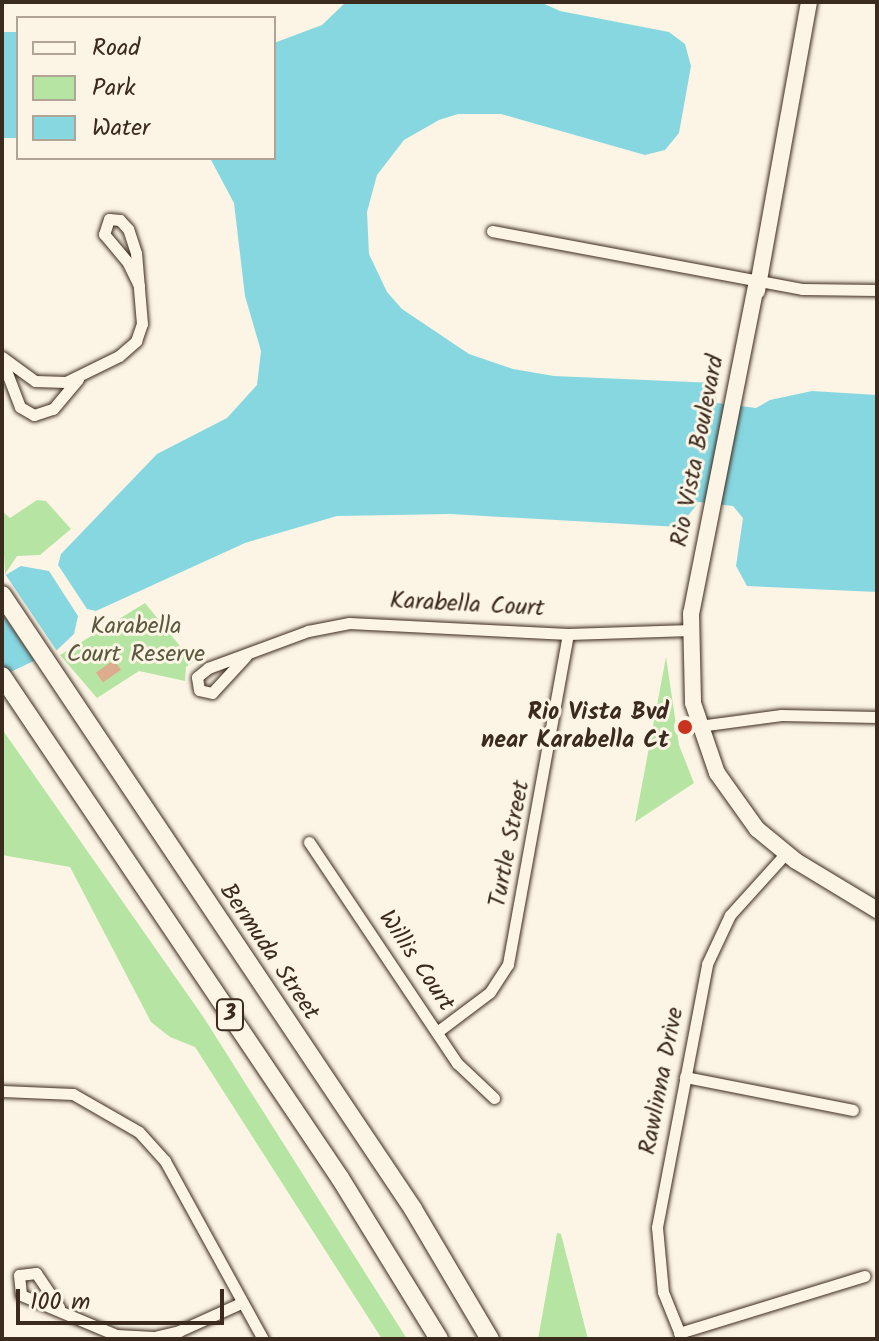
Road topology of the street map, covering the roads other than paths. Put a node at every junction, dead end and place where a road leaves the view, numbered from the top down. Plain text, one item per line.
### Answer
1 (809, 2) edge
2 (492, 231) dead end
3 (757, 281) junction
4 (139, 286) junction
5 (877, 290) edge
6 (2, 358) edge
7 (81, 376) junction
8 (45, 382) junction
9 (48, 412) junction
10 (2, 595) edge
11 (691, 630) junction
12 (568, 634) junction
13 (246, 656) dead end
14 (2, 676) edge
15 (877, 717) edge
16 (699, 726) junction
17 (309, 842) dead end
18 (786, 853) junction
19 (877, 910) edge
20 (437, 1032) junction
21 (685, 1077) junction
22 (2, 1091) edge
23 (494, 1098) dead end
24 (853, 1110) dead end
25 (864, 1276) dead end
26 (241, 1303) junction
27 (59, 1307) dead end
28 (680, 1336) edge
29 (263, 1339) edge
30 (439, 1339) edge
31 (490, 1339) edge

1 - 3 street, Rio Vista Boulevard
2 - 3 street
3 - 5 street
3 - 11 street, Rio Vista Boulevard
4 - 4 street
4 - 7 street
6 - 8 street
6 - 9 street
7 - 8 street
7 - 9 street
8 - 9 street
10 - 31 main road, Bermuda Street / 3
11 - 12 street, Karabella Court
11 - 16 street, Rio Vista Boulevard
12 - 13 street, Karabella Court
12 - 20 street, Turtle Street
14 - 30 main road, 3
15 - 16 street
16 - 18 street, Rio Vista Boulevard
17 - 20 street, Willis Court
18 - 19 street, Rio Vista Boulevard
18 - 21 street, Rawlinna Drive
20 - 23 street, Willis Court
21 - 24 street
21 - 28 street, Rawlinna Drive
22 - 26 street
25 - 28 street
26 - 27 street
26 - 29 street

